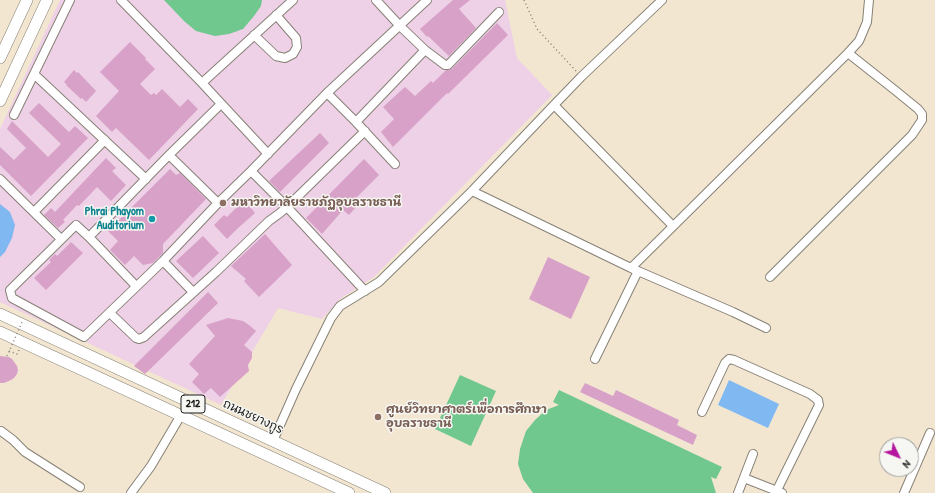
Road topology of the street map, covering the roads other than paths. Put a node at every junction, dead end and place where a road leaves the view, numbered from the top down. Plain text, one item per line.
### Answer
1 (27, 0) edge
2 (47, 0) edge
3 (70, 0) edge
4 (121, 0) edge
5 (293, 0) edge
6 (376, 0) edge
7 (427, 0) edge
8 (662, 0) edge
9 (869, 0) edge
10 (499, 12) dead end
11 (276, 15) junction
12 (400, 26) junction
13 (254, 35) junction
14 (426, 50) junction
15 (848, 53) junction
16 (0, 58) edge
17 (34, 74) junction
18 (202, 83) junction
19 (327, 93) junction
20 (0, 101) edge
21 (221, 104) junction
22 (554, 105) junction
23 (14, 115) dead end
24 (356, 122) junction
25 (365, 131) junction
26 (105, 140) junction
27 (268, 154) junction
28 (169, 155) junction
29 (395, 164) dead end
30 (251, 171) junction
31 (146, 178) junction
32 (0, 179) edge
33 (472, 191) junction
34 (218, 203) junction
35 (287, 207) junction
36 (34, 212) junction
37 (673, 226) junction
38 (89, 237) junction
39 (61, 239) junction
40 (163, 261) junction
41 (635, 269) junction
42 (770, 277) dead end
43 (136, 286) junction
44 (365, 291) junction
45 (193, 292) junction
46 (110, 313) junction
47 (0, 314) edge
48 (766, 328) dead end
49 (0, 332) edge
50 (595, 359) dead end
51 (702, 412) dead end
52 (181, 415) junction
53 (1, 431) edge
54 (930, 434) dead end
55 (273, 441) junction
56 (753, 454) dead end
57 (744, 478) junction
58 (80, 487) dead end
59 (780, 492) edge
60 (131, 493) edge
61 (349, 493) edge
62 (385, 493) edge
63 (738, 493) edge
64 (904, 493) edge

1 - 16 main road
2 - 20 main road
3 - 17 lane
4 - 18 lane
5 - 11 lane
6 - 12 lane
7 - 12 lane
8 - 22 lane
9 - 15 lane
10 - 14 lane
11 - 13 lane
11 - 13 lane
12 - 14 lane
12 - 19 lane
13 - 18 lane
14 - 24 lane
15 - 37 lane
15 - 42 lane
17 - 23 lane
17 - 26 lane
18 - 21 lane
19 - 24 lane
19 - 27 lane
21 - 27 lane
21 - 28 lane
22 - 33 lane
22 - 37 lane
24 - 25 lane
25 - 29 lane
25 - 35 lane
26 - 31 lane
26 - 36 lane
27 - 30 lane
28 - 31 lane
28 - 34 lane
30 - 34 lane
30 - 35 lane
31 - 38 lane
32 - 36 lane
33 - 41 lane
33 - 44 lane
34 - 40 lane
35 - 44 lane
35 - 45 lane
36 - 39 lane
37 - 41 lane
38 - 39 lane
38 - 43 lane
39 - 46 lane
40 - 43 lane
40 - 45 lane
41 - 48 lane
41 - 50 lane
43 - 46 lane
44 - 55 lane
45 - 46 lane
47 - 55 main road, ถนนชยางกูร / 212
49 - 52 main road, 212
51 - 59 lane
52 - 60 lane
52 - 61 main road, 212
53 - 58 lane
54 - 64 lane
55 - 62 main road, ถนนชยางกูร / 212
56 - 57 lane
57 - 59 lane
57 - 63 lane

